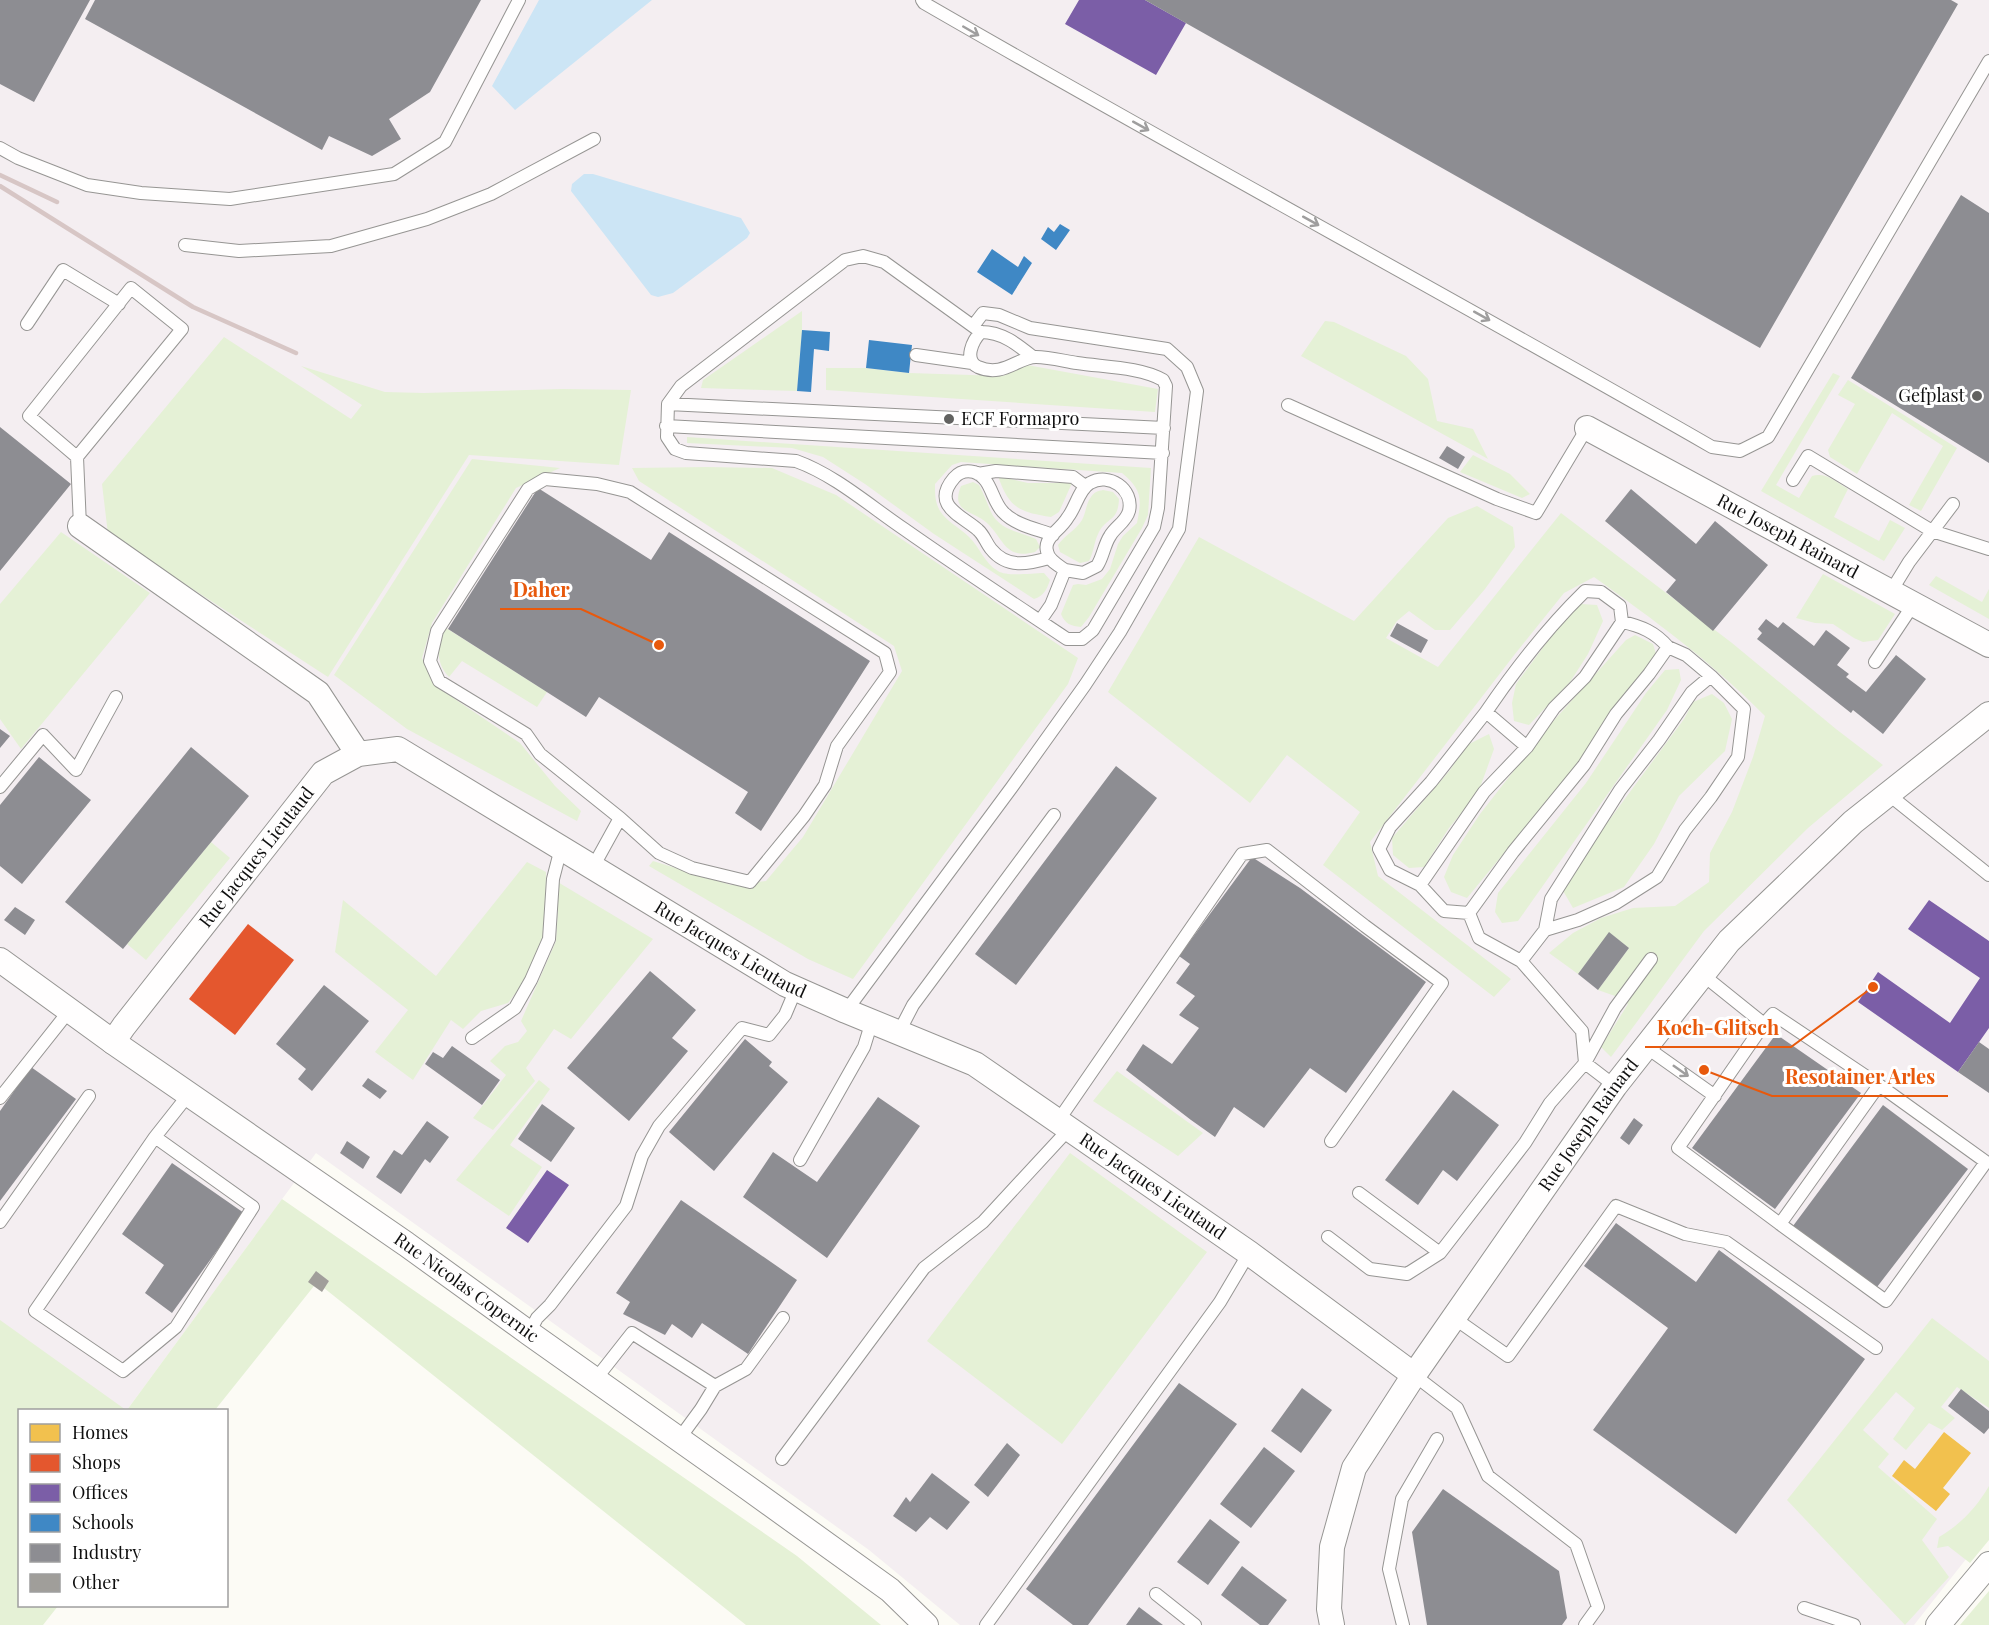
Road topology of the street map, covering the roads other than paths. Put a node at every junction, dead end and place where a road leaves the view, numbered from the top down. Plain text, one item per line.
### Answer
1 (519, 0) edge
2 (922, 0) edge
3 (1989, 61) edge
4 (594, 139) dead end
5 (0, 148) edge
6 (184, 245) dead end
7 (119, 304) junction
8 (27, 324) dead end
9 (977, 329) junction
10 (916, 355) dead end
11 (1033, 357) junction
12 (972, 363) junction
13 (668, 404) junction
14 (1288, 405) dead end
15 (666, 426) junction
16 (1164, 428) junction
17 (1587, 428) joint
18 (1162, 453) junction
19 (77, 457) junction
20 (978, 474) junction
21 (1793, 480) dead end
22 (1085, 486) junction
23 (1953, 504) dead end
24 (80, 526) joint
25 (1932, 531) junction
26 (1053, 535) junction
27 (1989, 549) edge
28 (1049, 558) junction
29 (1065, 570) junction
30 (1890, 593) junction
31 (1913, 605) junction
32 (1040, 621) junction
33 (1622, 622) junction
34 (1989, 645) edge
35 (1668, 647) junction
36 (1875, 662) dead end
37 (1711, 676) junction
38 (116, 697) dead end
39 (1486, 712) junction
40 (1989, 714) edge
41 (1527, 747) junction
42 (358, 754) junction
43 (0, 787) edge
44 (1888, 794) junction
45 (1054, 815) dead end
46 (620, 818) junction
47 (561, 848) junction
48 (593, 867) junction
49 (1989, 875) edge
50 (1420, 885) junction
51 (1469, 913) junction
52 (1545, 930) junction
53 (1651, 959) dead end
54 (0, 960) edge
55 (1521, 961) junction
56 (1703, 975) junction
57 (796, 989) junction
58 (69, 1011) junction
59 (846, 1011) junction
60 (872, 1021) junction
61 (1764, 1024) junction
62 (899, 1032) junction
63 (472, 1038) dead end
64 (113, 1042) junction
65 (1646, 1047) junction
66 (1585, 1063) junction
67 (1879, 1085) junction
68 (1615, 1086) junction
69 (189, 1094) junction
70 (89, 1096) dead end
71 (1715, 1096) junction
72 (0, 1098) edge
73 (1063, 1125) junction
74 (155, 1137) junction
75 (1331, 1141) dead end
76 (800, 1160) dead end
77 (1359, 1193) dead end
78 (0, 1222) edge
79 (1780, 1224) junction
80 (1328, 1237) dead end
81 (1249, 1253) junction
82 (1440, 1253) junction
83 (783, 1318) dead end
84 (1454, 1318) junction
85 (529, 1333) junction
86 (1876, 1348) dead end
87 (1414, 1375) junction
88 (595, 1380) junction
89 (715, 1386) junction
90 (679, 1439) junction
91 (1437, 1439) dead end
92 (782, 1459) dead end
93 (1989, 1564) edge
94 (1156, 1594) dead end
95 (1804, 1608) dead end
96 (926, 1625) edge
97 (986, 1625) edge
98 (1195, 1625) edge
99 (1332, 1625) edge
100 (1403, 1625) edge
101 (1585, 1625) edge
102 (1854, 1625) edge
103 (1938, 1625) edge

1 - 5 lane
2 -> 3 lane
4 - 6 lane
7 - 8 lane
7 - 19 lane
7 - 19 lane
9 - 11 lane
9 - 12 lane
9 - 13 lane
9 - 59 lane
10 - 12 lane
11 - 12 lane
11 - 16 lane
13 - 15 lane
13 - 16 lane
14 - 17 lane
15 - 18 lane
15 - 32 lane
16 - 18 lane
17 - 30 street, Rue Joseph Rainard
18 - 32 lane
19 - 24 lane
20 - 22 lane
20 - 26 lane
20 - 28 lane
21 - 25 lane
22 - 26 lane
22 - 29 lane
23 - 25 lane
24 - 42 street
25 - 27 lane
25 - 30 lane
26 - 28 lane
28 - 29 lane
29 - 32 lane
30 - 31 street, Rue Joseph Rainard
31 - 34 street, Rue Joseph Rainard
31 - 36 lane
33 - 35 lane
33 - 39 lane
33 - 41 lane
35 - 37 lane
35 - 51 lane
37 - 52 lane
37 - 52 lane
38 - 43 lane
39 - 41 lane
39 - 50 lane
40 - 44 street, Rue Joseph Rainard
41 - 50 lane
42 - 47 street, Rue Jacques Lieutaud
42 - 64 street, Rue Jacques Lieutaud
44 - 49 lane
44 - 56 street, Rue Joseph Rainard
45 - 62 lane
46 - 46 lane
46 - 48 lane
47 - 48 street, Rue Jacques Lieutaud
47 - 63 lane
48 - 57 street, Rue Jacques Lieutaud
50 - 51 lane
51 - 55 lane
52 - 55 lane
53 - 66 lane
54 - 58 street, Rue Nicolas Copernic
55 - 66 lane
56 - 61 lane
56 - 65 street, Rue Joseph Rainard
57 - 59 street, Rue Jacques Lieutaud
57 - 85 lane
58 - 64 street, Rue Nicolas Copernic
58 - 72 lane
59 - 60 street, Rue Jacques Lieutaud
60 - 62 street, Rue Jacques Lieutaud
60 - 76 lane
61 - 67 lane
61 - 71 lane
62 - 73 street, Rue Jacques Lieutaud
64 - 69 street, Rue Nicolas Copernic
65 - 68 street, Rue Joseph Rainard
65 -> 71 lane
66 - 68 lane
66 - 82 lane
67 - 79 lane
67 - 79 lane
68 - 84 street, Rue Joseph Rainard
69 - 74 lane
69 - 85 street, Rue Nicolas Copernic
70 - 78 lane
71 - 79 lane
73 - 75 lane
73 - 81 street, Rue Jacques Lieutaud
73 - 92 lane
74 - 74 lane
77 - 82 lane
80 - 82 lane
81 - 87 street, Rue Jacques Lieutaud
81 - 97 lane
83 - 89 lane
84 - 86 lane
84 - 87 street, Rue Joseph Rainard
85 - 88 street, Rue Nicolas Copernic
87 - 99 street, Rue Joseph Rainard
87 - 101 lane
88 - 89 lane
88 - 90 street, Rue Nicolas Copernic
89 - 90 lane
90 - 96 street, Rue Nicolas Copernic
91 - 100 lane
93 - 103 street
94 - 98 lane
95 - 102 lane

